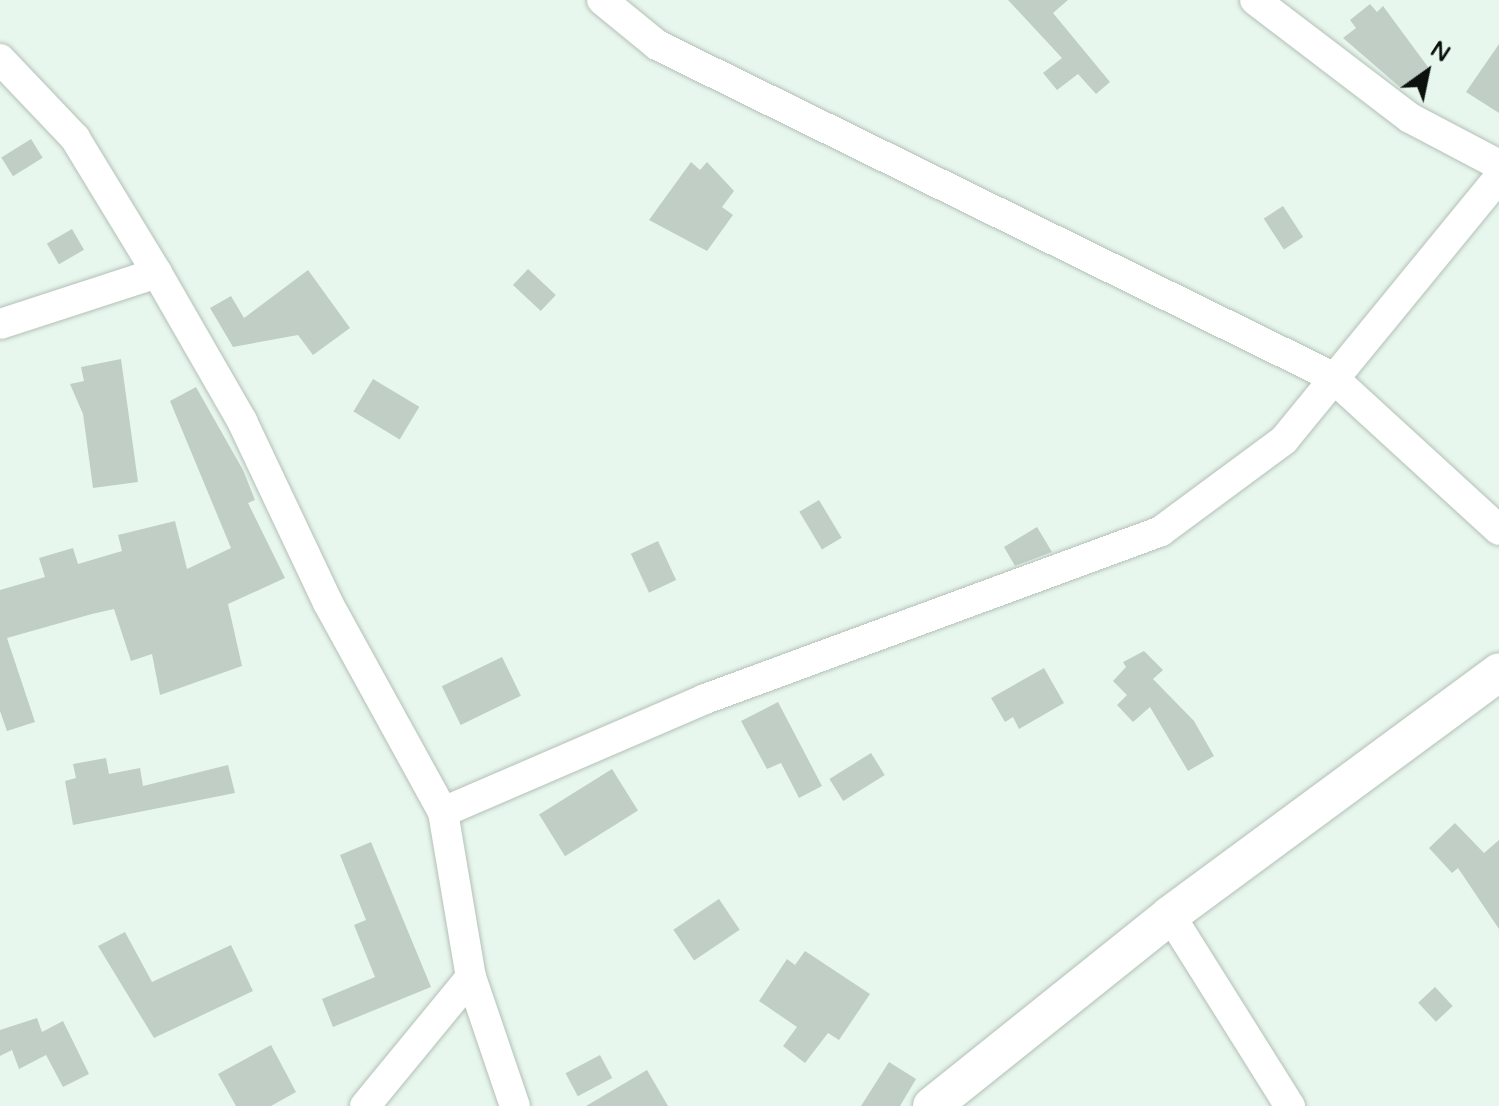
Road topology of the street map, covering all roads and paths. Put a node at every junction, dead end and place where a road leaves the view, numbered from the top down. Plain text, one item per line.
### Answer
1 (602, 0) edge
2 (1255, 0) edge
3 (0, 59) edge
4 (1499, 165) edge
5 (1499, 177) edge
6 (157, 273) junction
7 (0, 324) edge
8 (1331, 376) junction
9 (1499, 530) edge
10 (1499, 672) edge
11 (443, 812) junction
12 (1170, 915) junction
13 (471, 977) junction
14 (365, 1106) edge
15 (515, 1106) edge
16 (932, 1106) edge
17 (1290, 1106) edge

1 - 8 street
2 - 4 street
3 - 6 street
5 - 8 street
6 - 7 street
6 - 11 street
8 - 9 street
8 - 11 street
10 - 12 street
11 - 13 street
12 - 16 street
12 - 17 street
13 - 14 street
13 - 15 street

